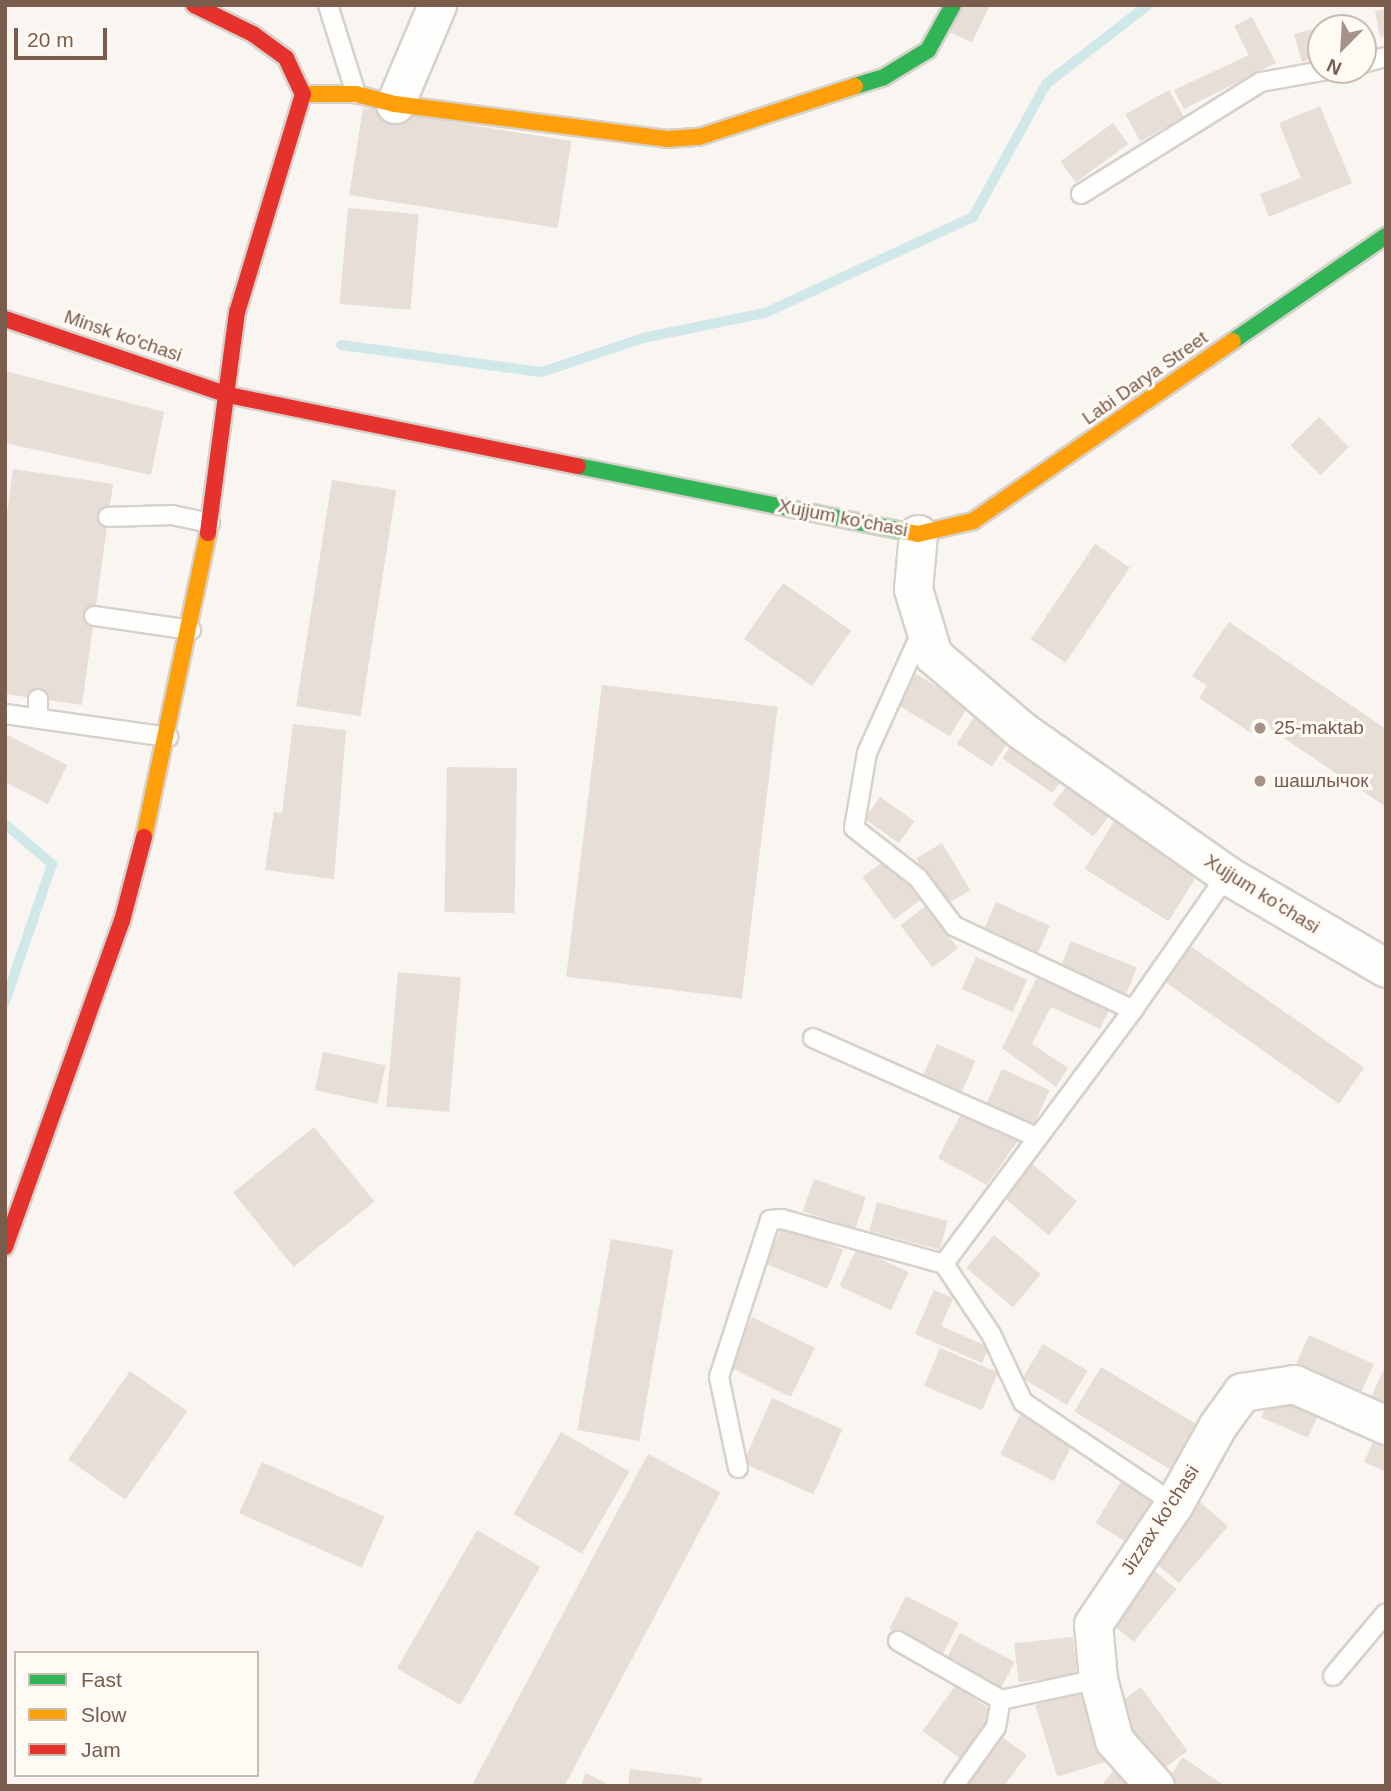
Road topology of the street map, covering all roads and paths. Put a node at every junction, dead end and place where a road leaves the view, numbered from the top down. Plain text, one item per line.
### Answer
1 (194, 5) edge
2 (328, 5) edge
3 (437, 5) edge
4 (953, 5) edge
5 (1307, 74) edge
6 (303, 94) junction
7 (356, 94) junction
8 (395, 104) junction
9 (1081, 194) dead end
10 (1386, 236) edge
11 (5, 319) edge
12 (228, 395) junction
13 (108, 517) dead end
14 (210, 523) junction
15 (918, 534) junction
16 (94, 616) dead end
17 (923, 629) junction
18 (191, 631) junction
19 (38, 699) dead end
20 (5, 714) edge
21 (38, 719) junction
22 (168, 737) junction
23 (1227, 875) junction
24 (1386, 968) edge
25 (1133, 1010) junction
26 (813, 1038) dead end
27 (1036, 1137) junction
28 (5, 1247) edge
29 (944, 1264) junction
30 (1386, 1425) edge
31 (738, 1468) dead end
32 (1174, 1504) junction
33 (1386, 1613) edge
34 (898, 1641) dead end
35 (1333, 1675) dead end
36 (1097, 1679) junction
37 (1001, 1700) junction
38 (954, 1786) edge
39 (1155, 1786) edge

1 - 6 street
2 - 7 lane
3 - 8 street
4 - 8 street
5 - 9 lane
6 - 7 street
6 - 12 street
7 - 8 street
10 - 15 street, Labi Darya Street
11 - 12 street, Minsk ko'chasi
12 - 14 street
12 - 15 street, Xujjum ko'chasi
13 - 14 lane
14 - 18 street
15 - 17 street, Xujjum ko'chasi
16 - 18 lane
17 - 23 street, Xujjum ko'chasi
17 - 25 lane
18 - 22 street
19 - 21 lane
20 - 21 lane
21 - 22 lane
22 - 28 street
23 - 24 street, Xujjum ko'chasi
23 - 25 lane
25 - 27 lane
26 - 27 lane
27 - 29 lane
29 - 31 lane
29 - 32 lane
30 - 32 street, Jizzax ko'chasi
32 - 36 street, Jizzax ko'chasi
33 - 35 lane
34 - 37 lane
36 - 37 lane
36 - 39 street, Jizzax ko'chasi
37 - 38 lane

